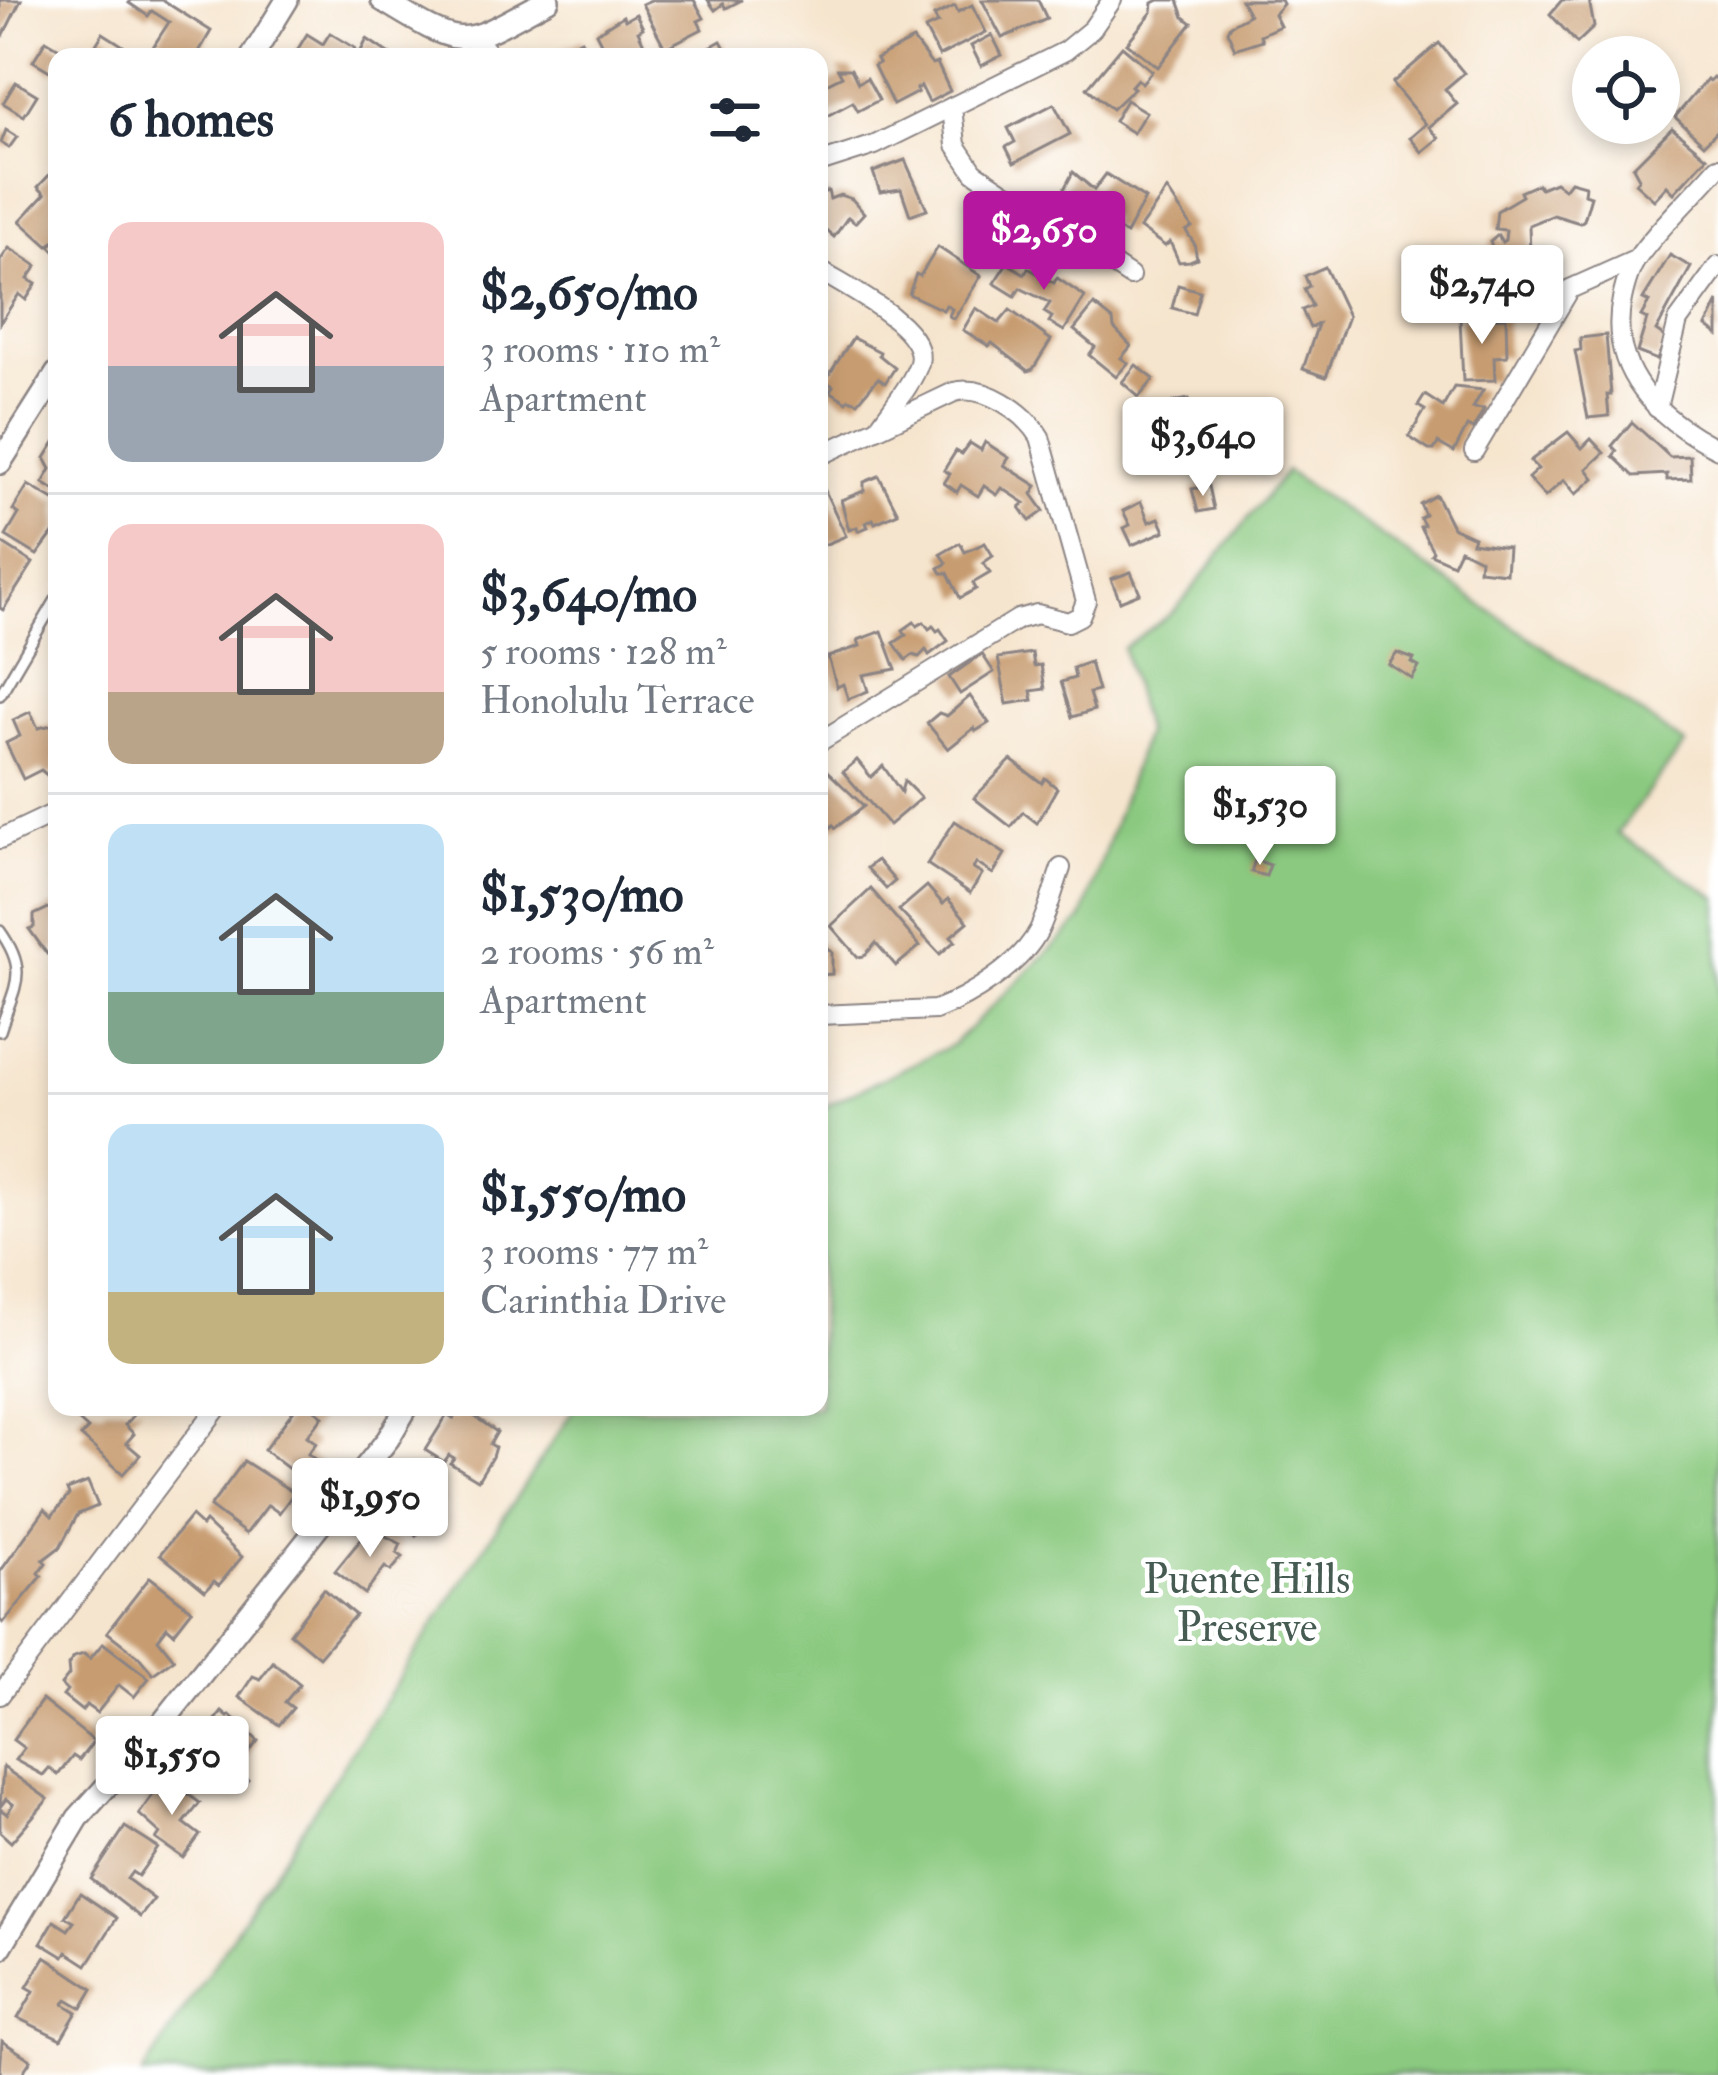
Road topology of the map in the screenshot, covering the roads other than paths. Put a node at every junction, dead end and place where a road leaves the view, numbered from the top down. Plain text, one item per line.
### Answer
1 (287, 0) edge
2 (382, 0) edge
3 (548, 0) edge
4 (1112, 0) edge
5 (476, 38) junction
6 (258, 48) edge
7 (484, 48) edge
8 (952, 107) junction
9 (828, 160) edge
10 (1718, 167) edge
11 (1635, 260) junction
12 (1718, 266) edge
13 (828, 276) edge
14 (1130, 276) dead end
15 (48, 404) edge
16 (1657, 408) junction
17 (878, 428) junction
18 (1718, 448) edge
19 (828, 451) edge
20 (1474, 452) dead end
21 (0, 463) edge
22 (48, 613) edge
23 (0, 695) edge
24 (828, 736) edge
25 (48, 816) edge
26 (0, 839) edge
27 (1061, 868) dead end
28 (0, 932) edge
29 (828, 1015) edge
30 (0, 1031) edge
31 (211, 1416) edge
32 (402, 1416) edge
33 (0, 1695) edge
34 (0, 1948) edge

1 - 6 street
2 - 5 street
3 - 5 street
4 - 8 street
5 - 7 street
8 - 9 street
8 - 14 street
10 - 11 street
11 - 16 street
11 - 20 street
12 - 16 street
13 - 17 street
15 - 21 street
16 - 18 street
17 - 19 street
17 - 24 street
22 - 23 lane
25 - 26 street
27 - 29 street
28 - 30 lane
31 - 33 street
32 - 34 street

